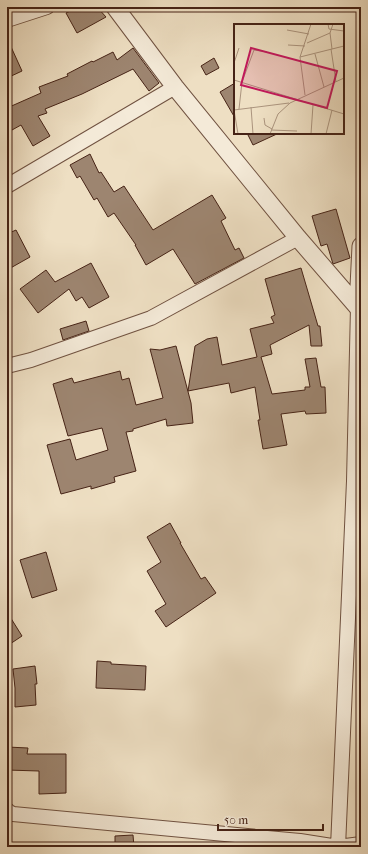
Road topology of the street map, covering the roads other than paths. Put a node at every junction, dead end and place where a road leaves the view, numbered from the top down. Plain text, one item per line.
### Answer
1 (47, 7) edge
2 (114, 7) edge
3 (7, 20) edge
4 (175, 87) junction
5 (7, 186) edge
6 (298, 238) junction
7 (361, 246) edge
8 (359, 309) edge
9 (7, 366) edge
10 (7, 810) edge
11 (299, 844) edge
12 (361, 844) edge
13 (338, 847) edge

1 - 3 street
2 - 4 street
4 - 5 street
4 - 6 street
6 - 8 street
6 - 9 street
7 - 8 street
8 - 13 street
10 - 11 street
11 - 13 street
12 - 13 street

